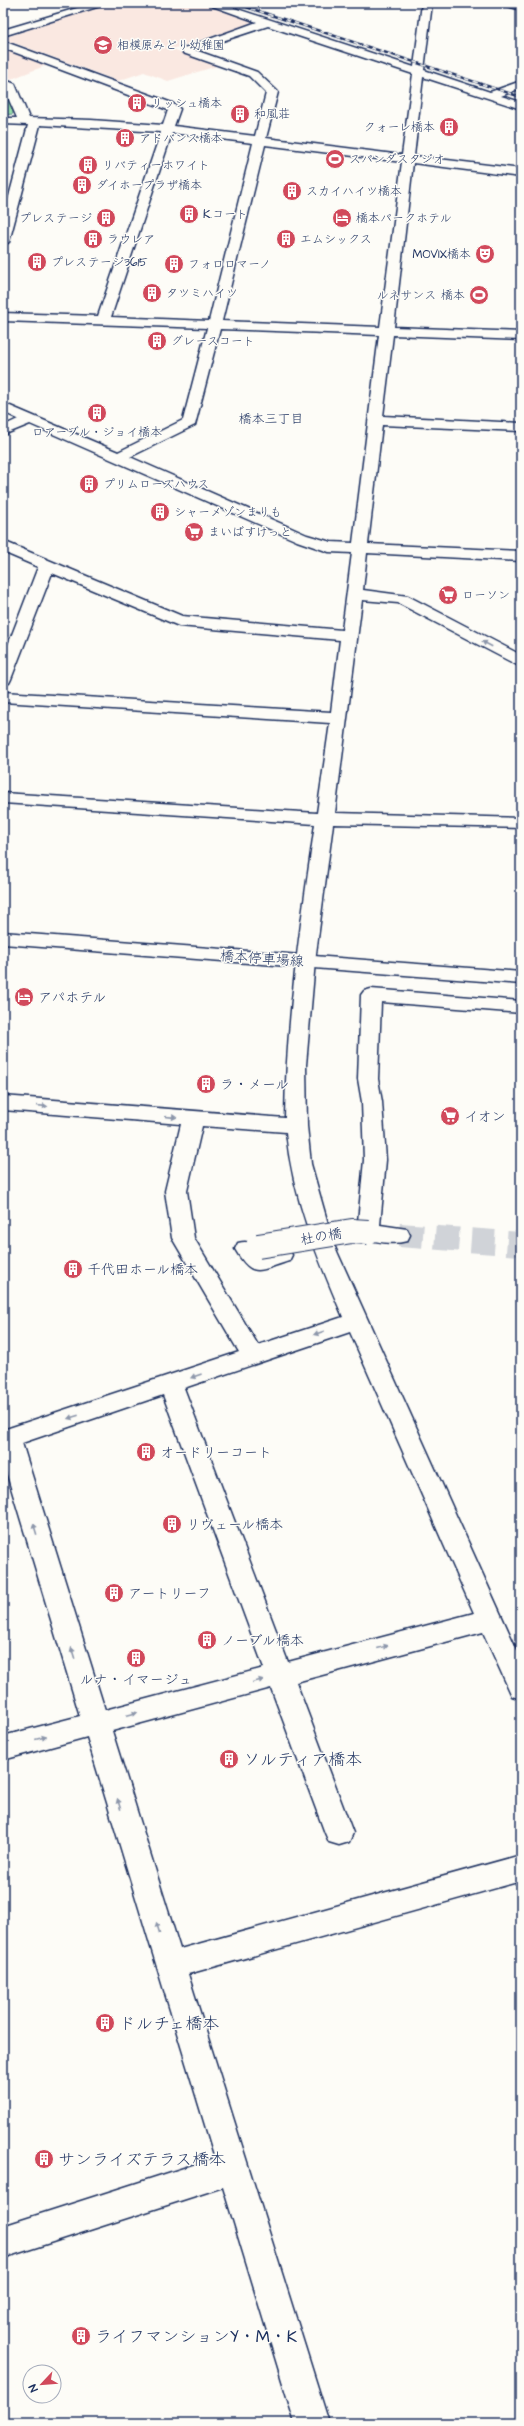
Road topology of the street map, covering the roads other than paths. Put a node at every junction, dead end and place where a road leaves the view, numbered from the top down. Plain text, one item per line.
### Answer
1 (105, 3) edge
2 (209, 3) edge
3 (427, 3) edge
4 (508, 3) edge
5 (521, 7) edge
6 (269, 22) junction
7 (3, 24) edge
8 (17, 29) junction
9 (3, 33) edge
10 (3, 44) edge
11 (418, 72) junction
12 (3, 82) edge
13 (521, 84) edge
14 (490, 96) junction
15 (521, 106) edge
16 (3, 121) edge
17 (30, 121) junction
18 (167, 129) junction
19 (259, 140) junction
20 (409, 158) junction
21 (521, 173) edge
22 (3, 242) edge
23 (3, 317) edge
24 (103, 320) junction
25 (214, 324) junction
26 (387, 330) junction
27 (521, 336) edge
28 (3, 407) edge
29 (29, 419) junction
30 (375, 420) junction
31 (521, 427) edge
32 (3, 431) edge
33 (119, 457) junction
34 (3, 546) edge
35 (360, 549) junction
36 (521, 556) edge
37 (47, 565) junction
38 (354, 594) junction
39 (349, 636) junction
40 (521, 662) edge
41 (3, 680) edge
42 (3, 697) edge
43 (339, 718) junction
44 (3, 798) edge
45 (324, 819) junction
46 (521, 824) edge
47 (3, 938) edge
48 (305, 961) junction
49 (521, 978) edge
50 (521, 1007) edge
51 (3, 1102) edge
52 (193, 1118) junction
53 (296, 1126) junction
54 (368, 1232) junction
55 (399, 1235) tunnel mouth
56 (264, 1253) dead end
57 (356, 1321) junction
58 (253, 1356) junction
59 (171, 1385) junction
60 (6, 1439) edge
61 (491, 1619) junction
62 (281, 1674) junction
63 (521, 1688) edge
64 (94, 1724) junction
65 (3, 1748) edge
66 (339, 1833) dead end
67 (521, 1868) edge
68 (170, 1965) junction
69 (233, 2168) junction
70 (3, 2242) edge
71 (312, 2423) edge

1 - 8 street
2 - 6 street
3 - 11 street
4 - 5 street
6 - 11 street
6 - 19 street
7 - 8 street
8 - 9 street
10 - 18 street
11 - 14 street
11 - 20 street
12 - 17 street
13 - 14 street
14 - 15 street
16 - 17 street
17 - 18 street
17 - 22 street
18 - 19 street
18 - 24 street
19 - 20 street
19 - 25 street
20 - 21 street
20 - 26 street
23 - 24 street
24 - 25 street
25 - 26 street
25 - 33 street
26 - 27 street
26 - 30 street
28 - 29 street
29 - 32 street
29 - 33 street
30 - 31 street
30 - 35 street
33 - 35 street
34 - 37 street
35 - 36 street
35 - 38 street
37 - 39 street
37 - 41 street
38 - 39 street
40 -> 38 street
39 - 43 street
42 - 43 street
43 - 45 street
44 - 45 street
45 - 46 street
45 - 48 street
47 - 48 street, 橋本停車場線
48 - 49 street, 橋本停車場線
48 - 53 street
50 - 54 street
51 -> 52 street
52 - 53 street
52 - 58 street
53 - 57 street
54 - 55 street, 杜の橋
54 - 56 street, 杜の橋, bridge
57 -> 58 street
57 - 61 street
58 -> 59 street
59 -> 60 street
59 - 62 street
64 -> 60 street
62 -> 61 street
61 - 63 street
64 -> 62 street
62 - 66 street
65 -> 64 street
68 -> 64 street
67 - 68 street
68 - 69 street
69 - 70 street
69 - 71 street

